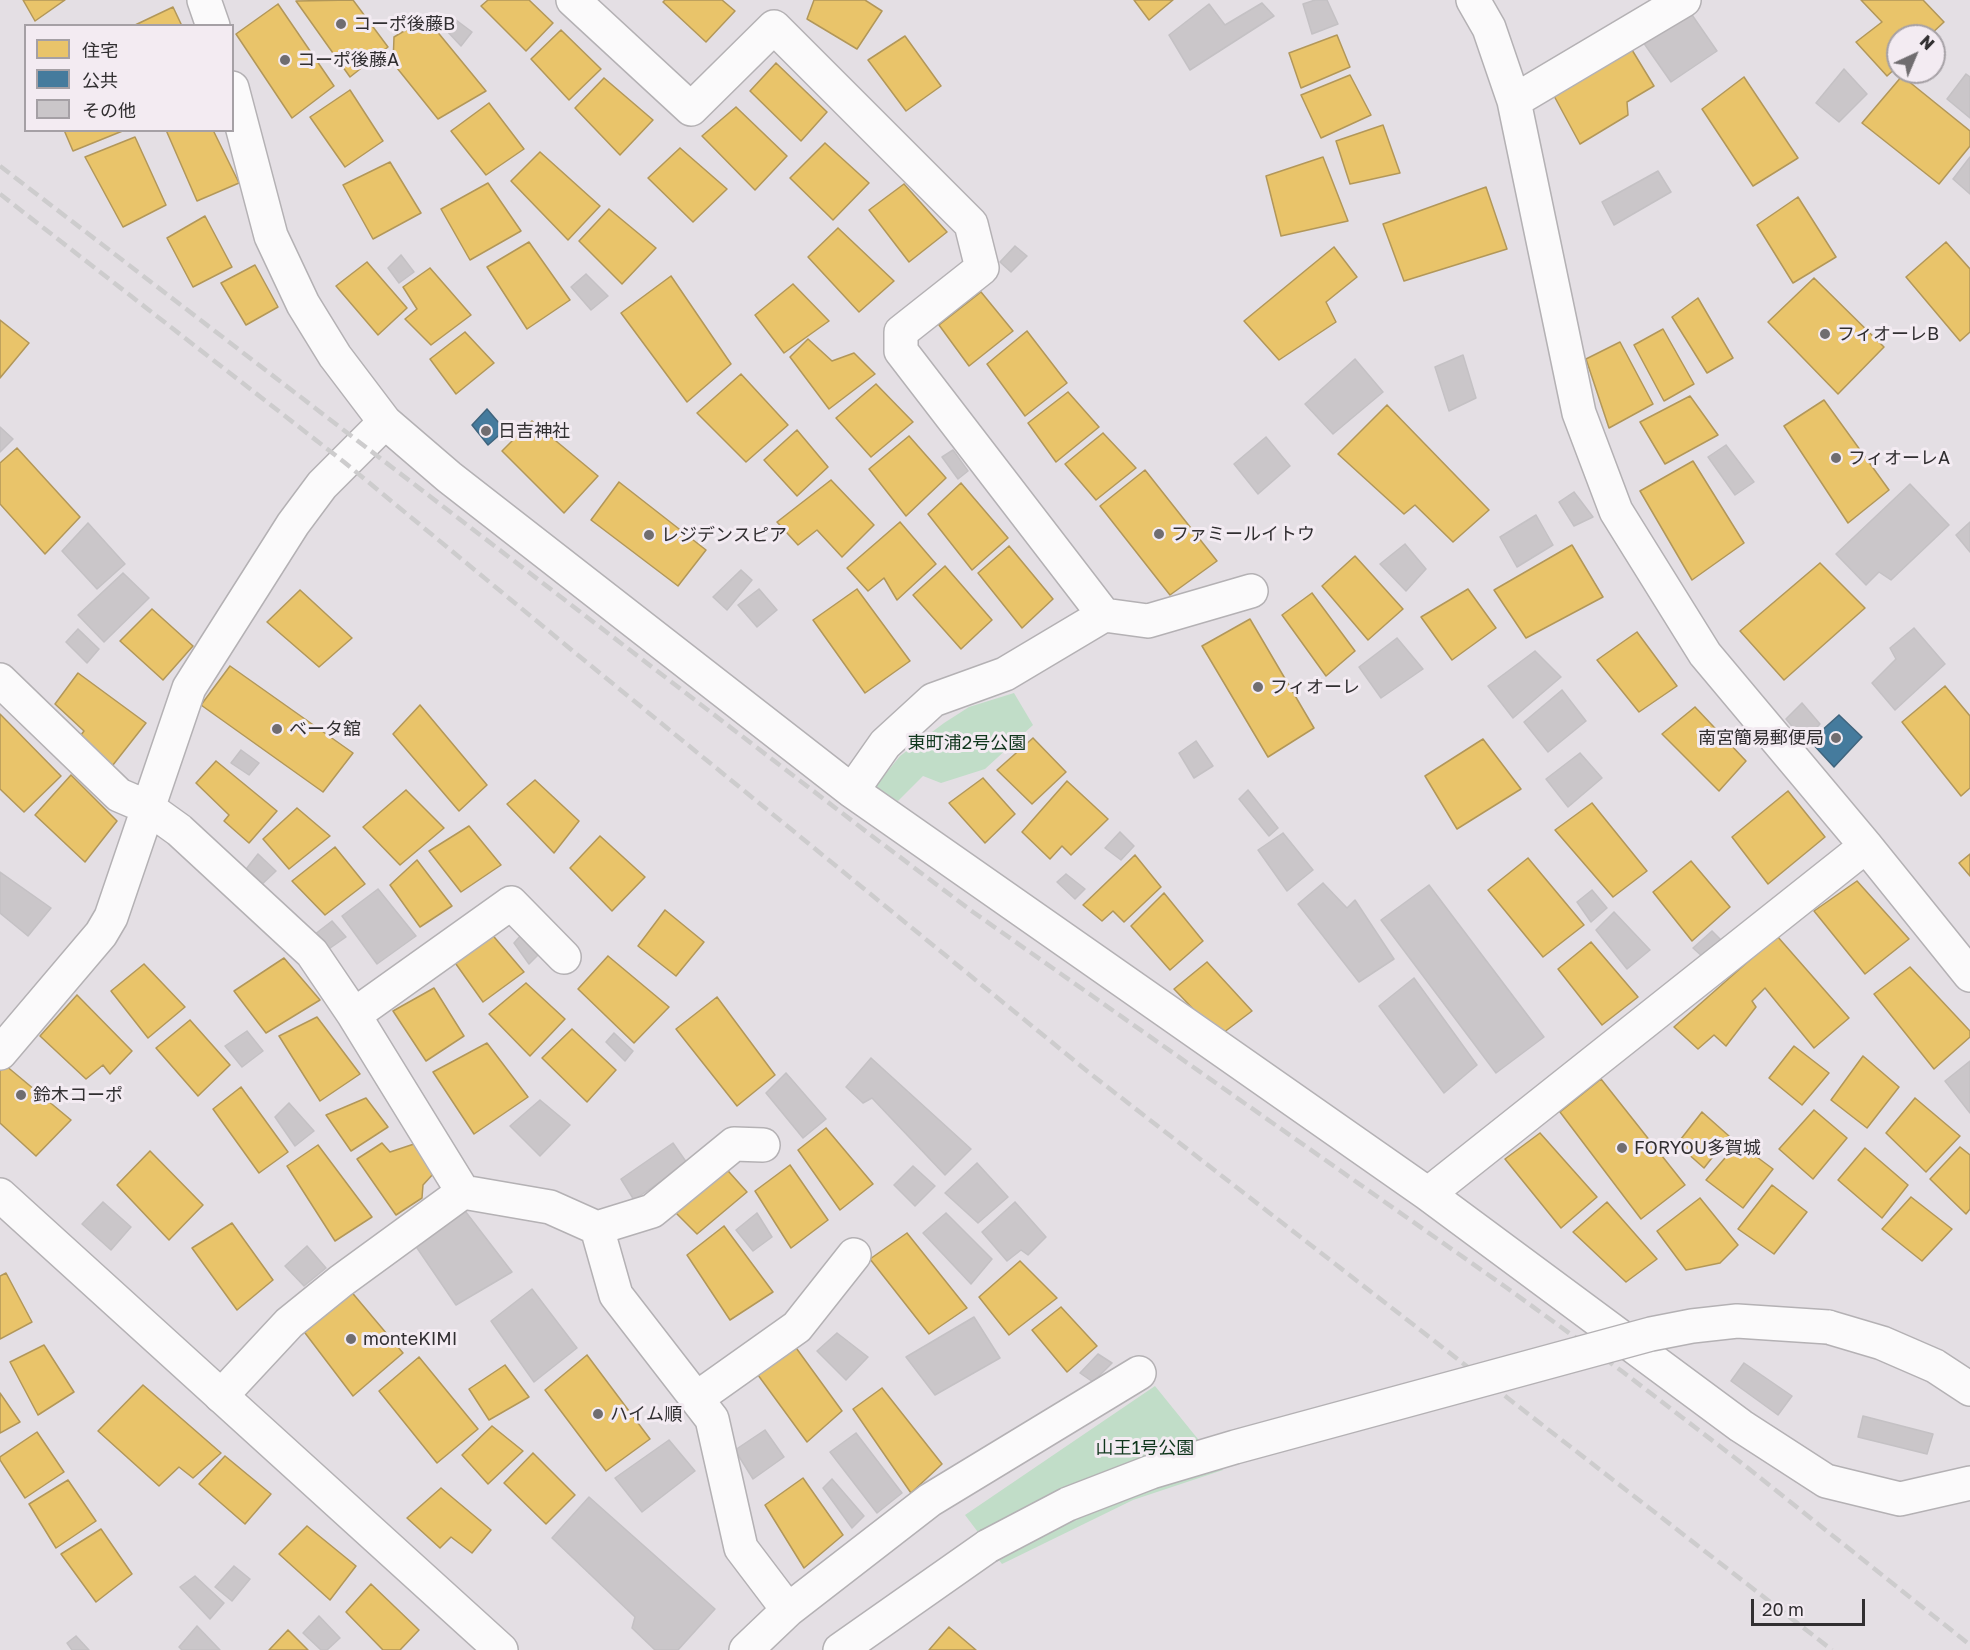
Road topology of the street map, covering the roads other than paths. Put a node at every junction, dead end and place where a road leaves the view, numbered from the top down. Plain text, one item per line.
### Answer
1 (204, 0) edge
2 (573, 0) edge
3 (1473, 0) edge
4 (1684, 0) edge
5 (212, 24) edge
6 (234, 96) edge
7 (1514, 101) junction
8 (385, 422) junction
9 (1251, 591) dead end
10 (1104, 615) junction
11 (0, 680) edge
12 (852, 791) junction
13 (147, 807) junction
14 (1866, 846) junction
15 (564, 957) dead end
16 (1970, 975) edge
17 (354, 1015) junction
18 (0, 1053) edge
19 (763, 1145) dead end
20 (463, 1192) junction
21 (1428, 1194) junction
22 (0, 1195) edge
23 (597, 1228) junction
24 (854, 1255) dead end
25 (1139, 1373) dead end
26 (1970, 1389) edge
27 (220, 1396) junction
28 (696, 1398) junction
29 (1970, 1484) edge
30 (788, 1610) junction
31 (501, 1650) edge
32 (746, 1650) edge
33 (840, 1650) edge

1 - 5 street
2 - 10 street
3 - 7 street
4 - 7 street
6 - 8 street
7 - 14 street
8 - 12 street
8 - 13 street
9 - 10 street
10 - 12 street
11 - 13 street
12 - 21 street
13 - 17 street
13 - 18 street
14 - 16 street
14 - 21 street
15 - 17 street
17 - 20 street
19 - 23 street
20 - 23 street
20 - 27 street
21 - 29 street
22 - 27 street
23 - 28 street
24 - 28 street
25 - 30 street
26 - 33 street, bridge
27 - 31 street
28 - 30 street
30 - 32 street

